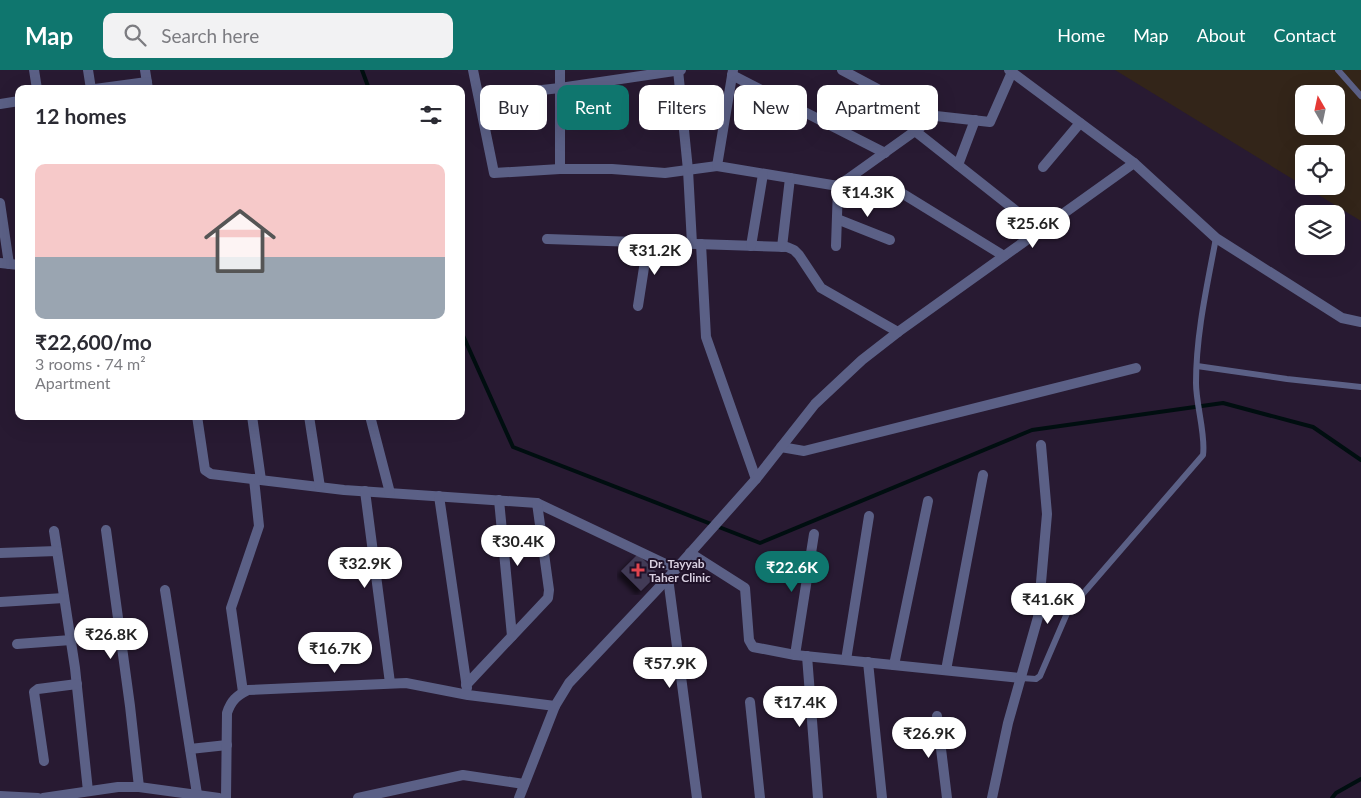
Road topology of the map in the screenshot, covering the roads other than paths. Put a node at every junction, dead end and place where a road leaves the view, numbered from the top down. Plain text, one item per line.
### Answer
1 (34, 70) edge
2 (88, 70) edge
3 (145, 70) edge
4 (474, 70) edge
5 (560, 70) edge
6 (679, 70) edge
7 (842, 70) edge
8 (1338, 70) edge
9 (1011, 71) edge
10 (732, 73) edge
11 (36, 85) edge
12 (90, 85) edge
13 (148, 85) edge
14 (560, 85) edge
15 (580, 85) edge
16 (870, 85) edge
17 (557, 88) edge
18 (1361, 96) edge
19 (479, 97) junction
20 (15, 102) edge
21 (0, 104) edge
22 (938, 116) edge
23 (975, 120) junction
24 (1080, 123) junction
25 (560, 130) edge
26 (915, 130) joint
27 (885, 153) junction
28 (1134, 163) junction
29 (958, 165) junction
30 (717, 166) junction
31 (1043, 167) dead end
32 (560, 168) junction
33 (688, 170) junction
34 (763, 174) junction
35 (790, 178) junction
36 (838, 186) junction
37 (900, 192) dead end
38 (0, 203) edge
39 (837, 219) junction
40 (1039, 229) junction
41 (1216, 238) junction
42 (547, 239) dead end
43 (890, 240) dead end
44 (648, 242) junction
45 (696, 244) junction
46 (751, 246) junction
47 (836, 246) dead end
48 (782, 247) junction
49 (1004, 256) junction
50 (9, 264) edge
51 (638, 306) dead end
52 (1361, 322) edge
53 (898, 332) junction
54 (1197, 366) junction
55 (1136, 368) dead end
56 (1361, 386) edge
57 (198, 420) edge
58 (252, 420) edge
59 (310, 420) edge
60 (371, 420) edge
61 (1041, 445) dead end
62 (782, 447) junction
63 (983, 475) dead end
64 (257, 479) junction
65 (756, 479) junction
66 (320, 487) junction
67 (365, 491) junction
68 (390, 493) junction
69 (439, 496) junction
70 (499, 500) junction
71 (928, 501) dead end
72 (537, 503) junction
73 (869, 516) dead end
74 (106, 530) dead end
75 (54, 531) dead end
76 (814, 534) dead end
77 (57, 550) junction
78 (0, 553) edge
79 (690, 553) junction
80 (676, 570) junction
81 (668, 578) junction
82 (164, 590) dead end
83 (64, 598) junction
84 (0, 602) edge
85 (512, 636) junction
86 (71, 640) junction
87 (17, 644) dead end
88 (796, 655) junction
89 (807, 656) junction
90 (846, 660) junction
91 (868, 662) junction
92 (894, 665) junction
93 (946, 670) junction
94 (1021, 678) junction
95 (390, 683) junction
96 (77, 684) junction
97 (467, 690) junction
98 (244, 692) junction
99 (750, 702) dead end
100 (555, 706) junction
101 (937, 716) dead end
102 (227, 745) junction
103 (190, 749) junction
104 (44, 761) dead end
105 (524, 784) junction
106 (139, 788) junction
107 (94, 793) edge
108 (192, 795) edge
109 (2, 797) edge
110 (38, 798) edge
111 (49, 798) edge
112 (219, 798) edge
113 (226, 798) edge
114 (358, 798) edge
115 (519, 798) edge
116 (697, 798) edge
117 (760, 798) edge
118 (818, 798) edge
119 (882, 798) edge
120 (947, 798) edge
121 (992, 798) edge

1 - 11 street
2 - 12 street
3 - 13 street
4 - 19 street
5 - 14 street
6 - 15 street
6 - 33 street
7 - 16 street
8 - 18 lane
9 - 23 street
9 - 24 street
10 - 27 street
10 - 30 street
17 - 19 street
19 - 32 street
20 - 21 street
22 - 23 street
23 - 29 street
24 - 28 street
24 - 31 street
25 - 32 street
26 - 27 street
26 - 29 street
27 - 36 street
28 - 40 street
28 - 41 street
29 - 40 street
30 - 33 street
30 - 34 street
32 - 33 street
33 - 45 street
34 - 35 street
34 - 46 street
35 - 36 street
35 - 48 street
36 - 39 street
37 - 49 street
38 - 50 street
39 - 43 street
39 - 47 street
40 - 49 street
41 - 52 street
41 - 54 lane
42 - 44 street
44 - 45 street
44 - 51 street
45 - 46 street
45 - 65 street
46 - 48 street
48 - 53 street
49 - 53 street
53 - 62 street
54 - 56 lane
54 - 94 lane
55 - 62 street
57 - 64 street
58 - 64 street
59 - 66 street
60 - 68 street
61 - 94 street
62 - 65 street
63 - 93 street
64 - 66 street
64 - 98 street
65 - 79 street
66 - 67 street
67 - 68 street
67 - 95 street
68 - 69 street
69 - 70 street
69 - 97 street
70 - 72 street
70 - 85 street
71 - 92 street
72 - 80 street
72 - 85 street
73 - 90 street
74 - 106 street
75 - 77 street
76 - 88 street
77 - 78 street
77 - 83 street
79 - 80 street
79 - 88 street
80 - 81 street
81 - 100 street
81 - 116 street
82 - 103 street
83 - 84 street
83 - 86 street
85 - 97 street
86 - 87 street
86 - 96 street
88 - 89 street
89 - 90 street
89 - 118 street
90 - 91 street
91 - 92 street
91 - 119 street
92 - 93 street
93 - 94 street
94 - 121 street
95 - 97 street
95 - 98 street
96 - 104 street
96 - 107 street
97 - 100 street
98 - 102 street
99 - 117 street
100 - 105 street
101 - 120 street
102 - 103 street
102 - 113 street
103 - 108 street
105 - 114 street
105 - 115 street
106 - 107 street
106 - 108 street
107 - 111 street
108 - 112 street
109 - 110 street

